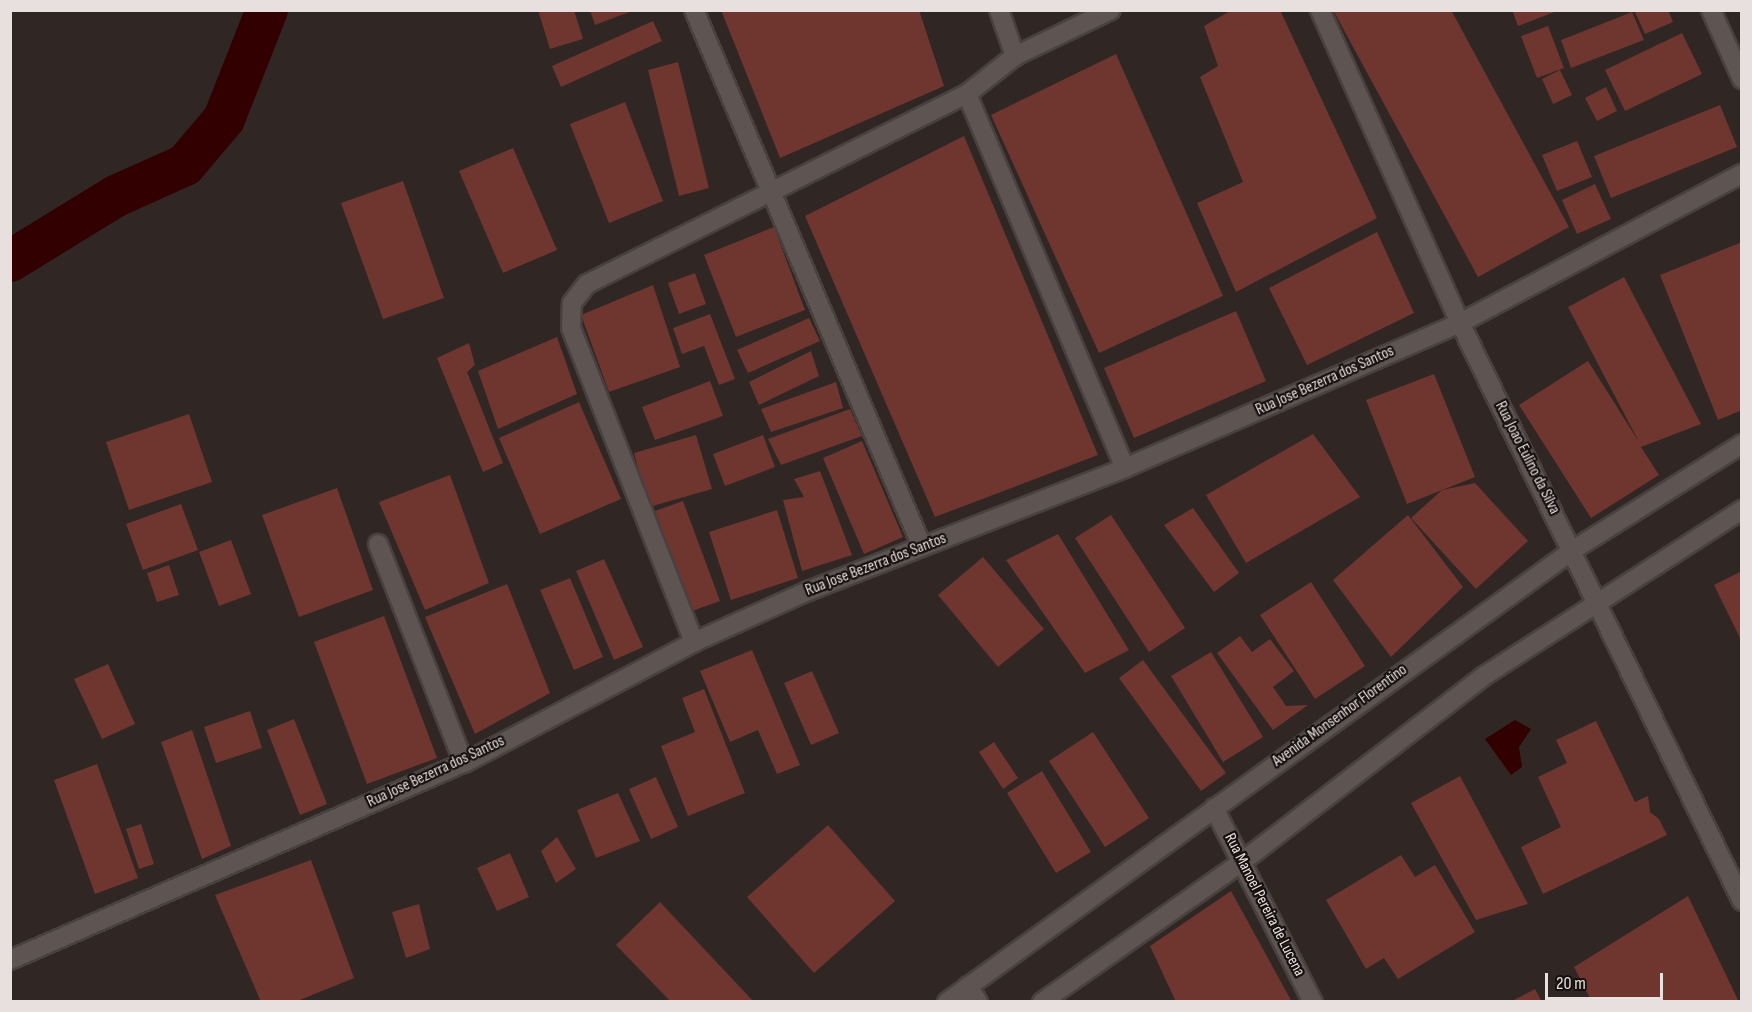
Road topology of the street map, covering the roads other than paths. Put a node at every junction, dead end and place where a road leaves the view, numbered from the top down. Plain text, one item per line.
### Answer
1 (694, 10) edge
2 (999, 10) edge
3 (1111, 10) edge
4 (1320, 10) edge
5 (1711, 10) edge
6 (1015, 56) junction
7 (1742, 79) edge
8 (967, 94) junction
9 (1742, 174) edge
10 (771, 195) junction
11 (1460, 323) junction
12 (1742, 444) edge
13 (1125, 468) junction
14 (1742, 510) edge
15 (378, 544) dead end
16 (922, 547) junction
17 (1573, 550) junction
18 (1598, 604) junction
19 (694, 642) junction
20 (464, 763) junction
21 (1214, 808) junction
22 (1243, 861) junction
23 (1742, 901) edge
24 (10, 960) edge
25 (973, 994) edge
26 (947, 1002) edge
27 (1042, 1002) edge
28 (1313, 1002) edge

1 - 10 street
2 - 6 street
3 - 6 street
4 - 11 street, Rua Joao Eulino da Silva
5 - 7 street
6 - 8 street
8 - 10 street
8 - 13 street
9 - 11 street, Rua Jose Bezerra dos Santos
10 - 16 street
10 - 19 street
11 - 13 street, Rua Jose Bezerra dos Santos
11 - 17 street, Rua Joao Eulino da Silva
12 - 17 street, Avenida Monsenhor Florentino
13 - 16 street, Rua Jose Bezerra dos Santos
14 - 18 street
15 - 20 street
16 - 19 street, Rua Jose Bezerra dos Santos
17 - 18 street, Rua Joao Eulino da Silva
17 - 21 street, Avenida Monsenhor Florentino
18 - 22 street
18 - 23 street, Rua Joao Eulino da Silva
19 - 20 street, Rua Jose Bezerra dos Santos
20 - 24 street, Rua Jose Bezerra dos Santos
21 - 22 street, Rua Manoel Pereira de Lucena
21 - 25 street, Avenida Monsenhor Florentino
22 - 27 street
22 - 28 street, Rua Manoel Pereira de Lucena
25 - 26 street, Avenida Monsenhor Florentino

